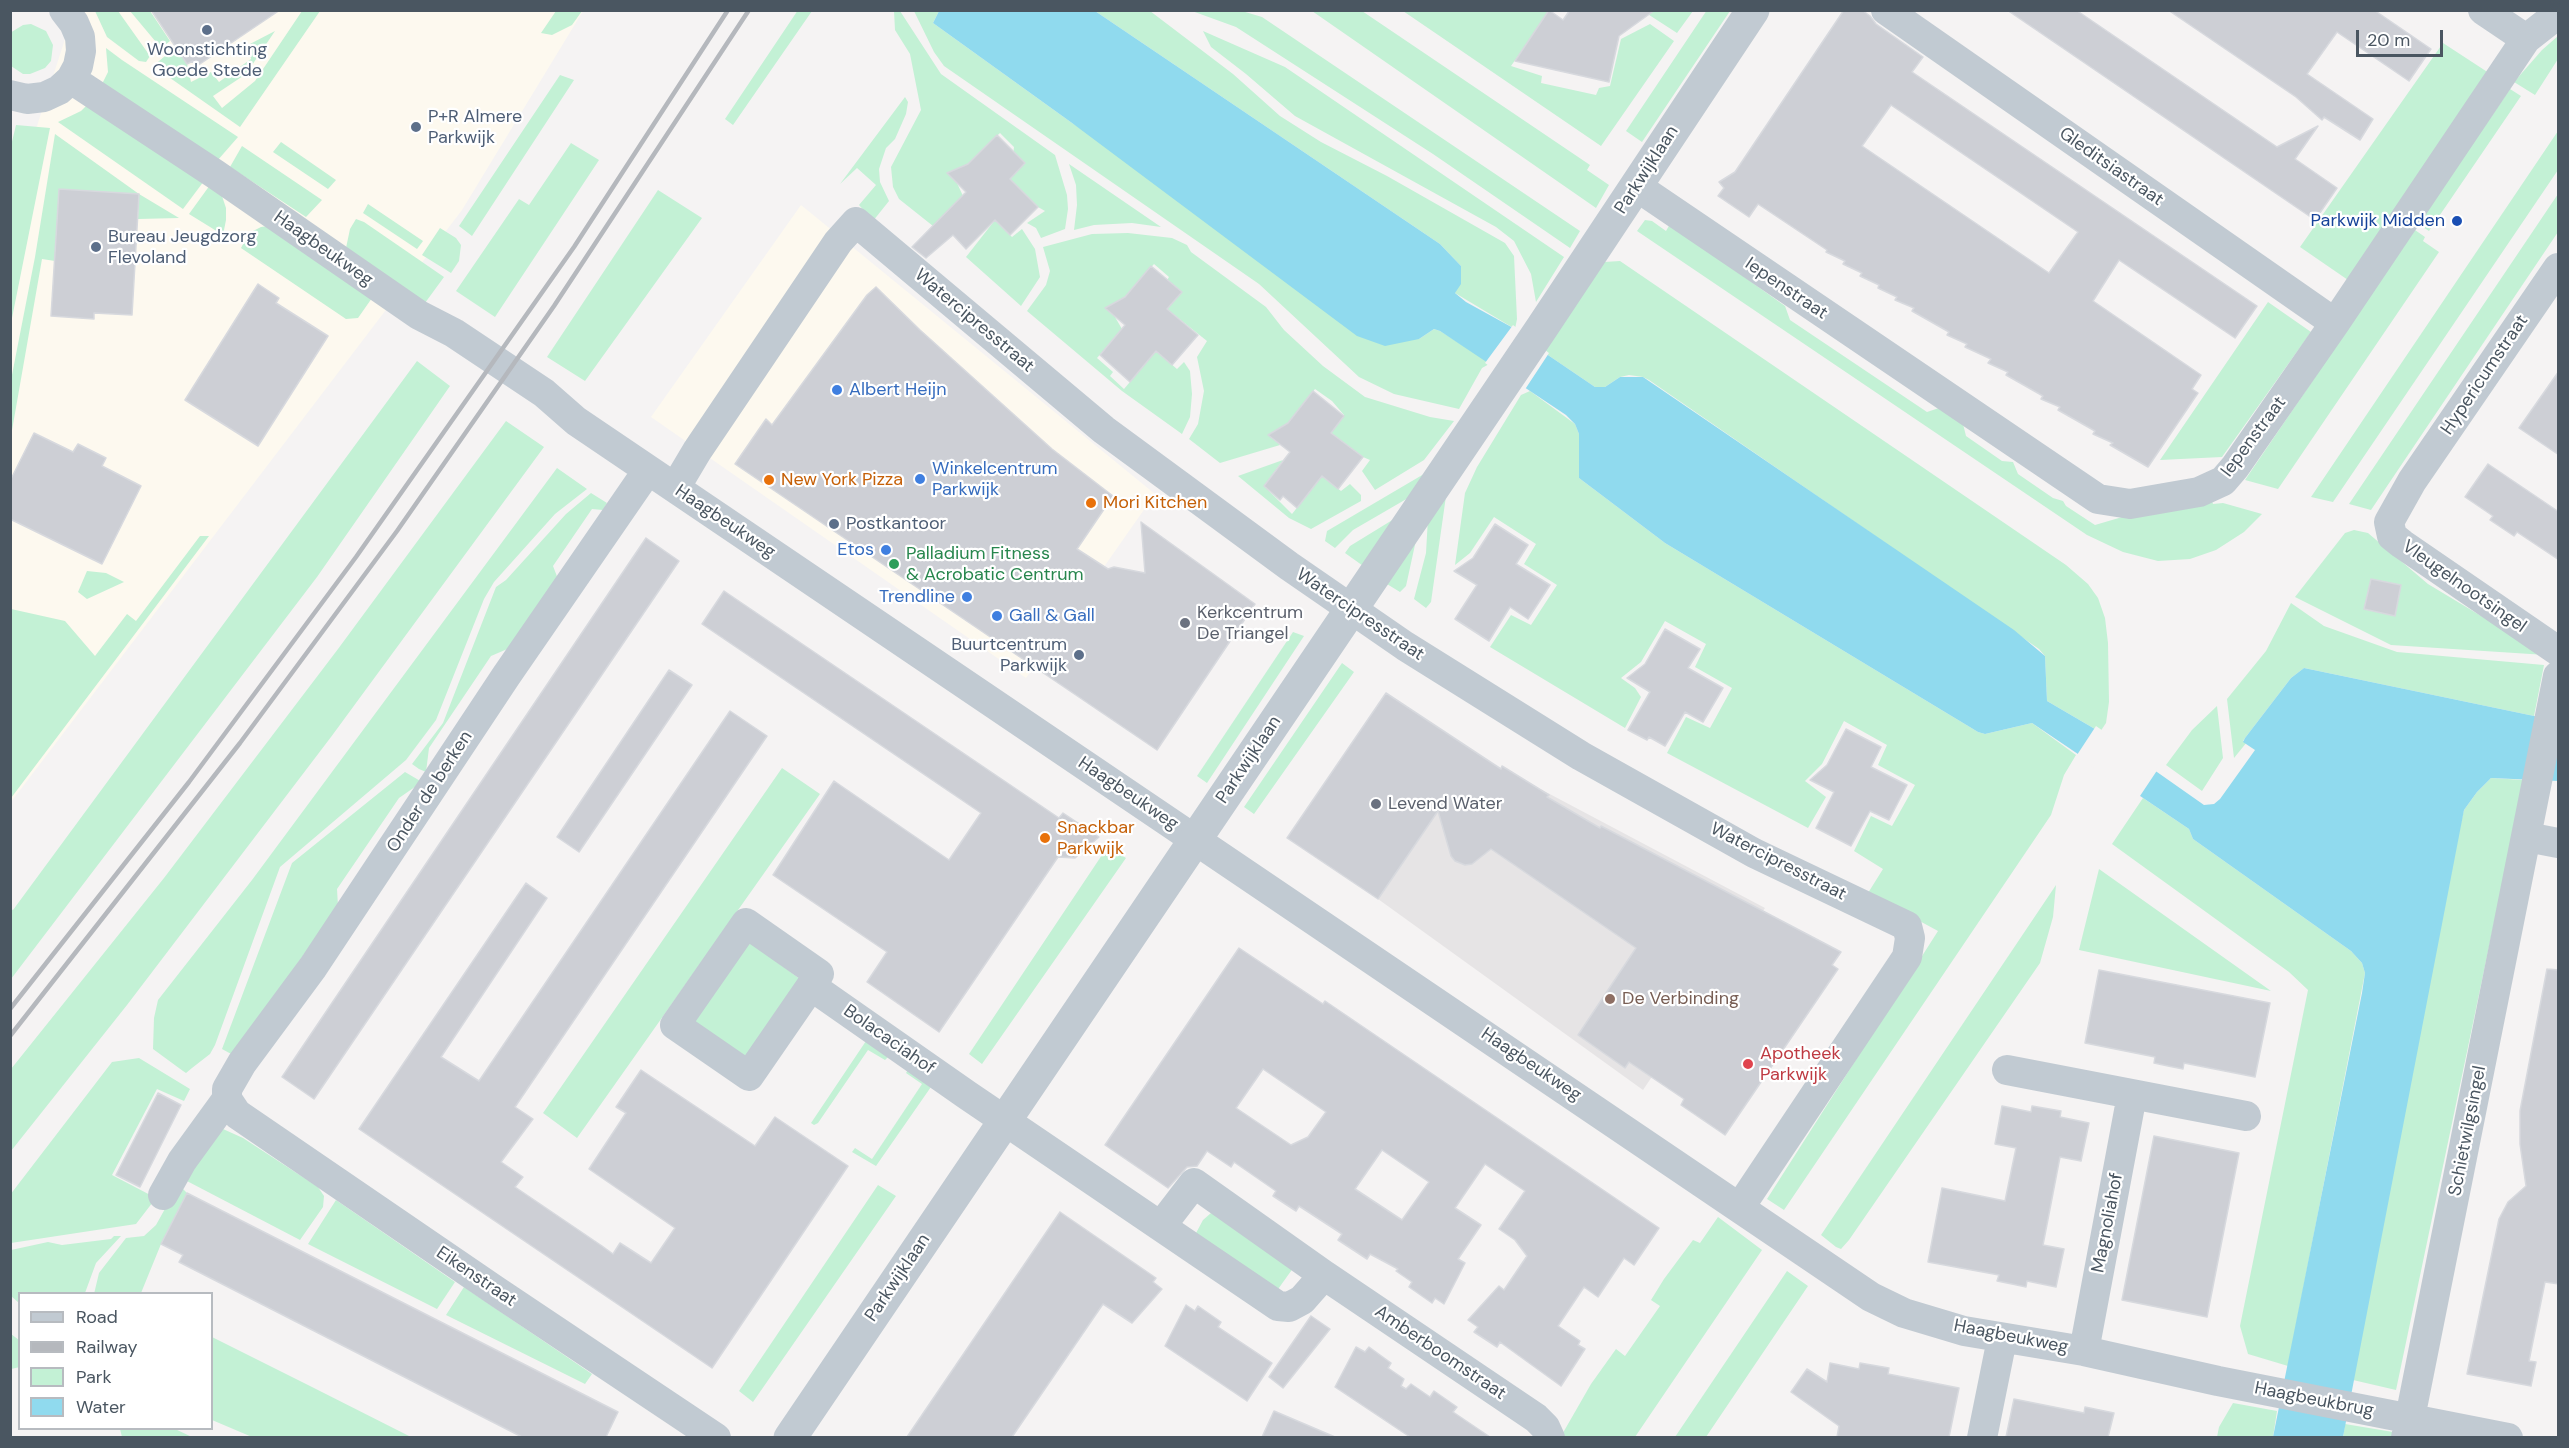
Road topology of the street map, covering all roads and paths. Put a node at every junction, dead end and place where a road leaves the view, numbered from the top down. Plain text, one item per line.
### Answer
1 (64, 10) edge
2 (1753, 10) edge
3 (1886, 10) edge
4 (2483, 10) edge
5 (2559, 14) edge
6 (2526, 39) junction
7 (71, 79) junction
8 (11, 96) edge
9 (1636, 186) junction
10 (2559, 268) edge
11 (2335, 323) junction
12 (648, 470) junction
13 (2412, 481) joint
14 (675, 488) junction
15 (1351, 609) junction
16 (2559, 651) edge
17 (2559, 676) edge
18 (2527, 837) junction
19 (1196, 840) junction
20 (2559, 843) edge
21 (811, 986) junction
22 (2007, 1070) dead end
23 (2132, 1095) junction
24 (232, 1106) junction
25 (2246, 1116) dead end
26 (1006, 1119) junction
27 (164, 1195) dead end
28 (1740, 1207) junction
29 (1161, 1226) junction
30 (1324, 1275) junction
31 (2002, 1339) junction
32 (2084, 1351) junction
33 (2238, 1384) joint
34 (2404, 1424) edge
35 (716, 1437) edge
36 (790, 1437) edge
37 (1550, 1437) edge
38 (1982, 1437) edge
39 (2508, 1437) edge

1 - 7 street
2 - 9 street, Parkwijklaan
3 - 11 street, Gleditsiastraat
4 - 6 street
5 - 6 street, Iepenstraat
6 - 11 street, Iepenstraat
7 - 8 street
7 - 12 street, Haagbeukweg
9 - 11 street, Iepenstraat
9 - 15 street, Parkwijklaan
10 - 13 street, Hypericumstraat
12 - 14 street, Haagbeukweg
12 - 24 street, Onder de berken
13 - 16 street, Vleugelnootsingel
14 - 15 street, Watercipresstraat
14 - 19 street, Haagbeukweg
15 - 19 street, Parkwijklaan
15 - 28 street, Watercipresstraat
17 - 18 street, Schietwilgsingel
18 - 20 street
18 - 34 street, Schietwilgsingel
19 - 26 street, Parkwijklaan
19 - 28 street, Haagbeukweg
21 - 21 street
21 - 26 street, Bolacaciahof
22 - 23 street
23 - 25 street
23 - 32 street, Magnoliahof
24 - 27 street
24 - 35 street, Eikenstraat
26 - 29 street
26 - 36 street, Parkwijklaan
28 - 31 street, Haagbeukweg
29 - 30 street
29 - 30 street, Amberboomstraat
30 - 37 street, Amberboomstraat
31 - 32 street, Haagbeukweg
31 - 38 street
32 - 33 street, Haagbeukweg
33 - 34 street, Haagbeukbrug
34 - 39 street

